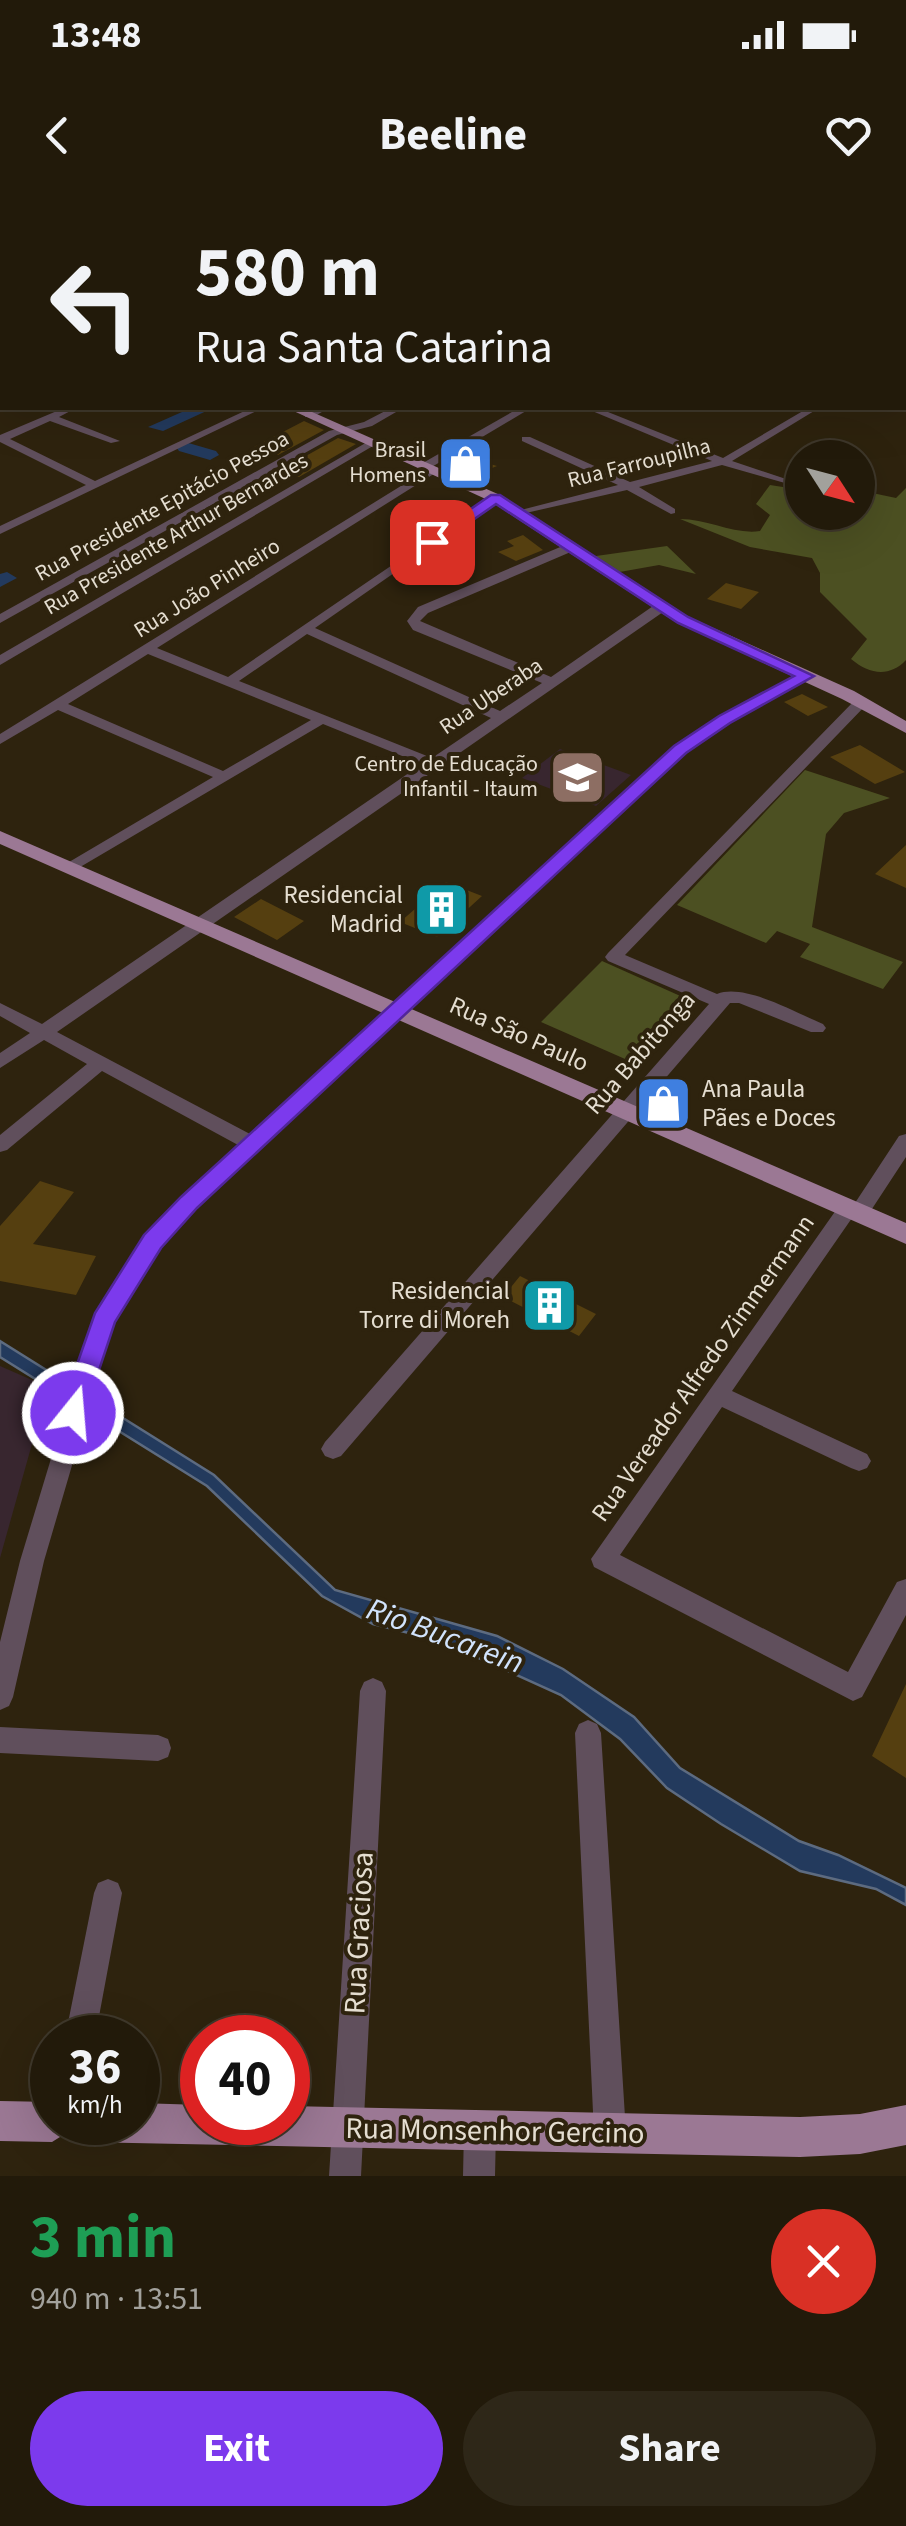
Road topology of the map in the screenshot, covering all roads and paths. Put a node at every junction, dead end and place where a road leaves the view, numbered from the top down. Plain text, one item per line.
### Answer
1 (66, 410) edge
2 (254, 410) edge
3 (297, 410) edge
4 (320, 410) edge
5 (393, 410) edge
6 (523, 410) edge
7 (595, 410) edge
8 (805, 410) edge
9 (310, 415) junction
10 (49, 417) junction
11 (344, 430) junction
12 (0, 439) edge
13 (526, 439) dead end
14 (115, 441) dead end
15 (373, 442) junction
16 (726, 461) junction
17 (430, 468) junction
18 (785, 483) edge
19 (95, 485) junction
20 (630, 486) junction
21 (496, 498) junction
22 (671, 511) dead end
23 (521, 514) junction
24 (0, 530) edge
25 (569, 548) junction
26 (661, 607) junction
27 (0, 618) edge
28 (306, 629) junction
29 (147, 649) junction
30 (0, 661) edge
31 (806, 676) junction
32 (229, 682) junction
33 (552, 682) junction
34 (861, 702) junction
35 (58, 704) junction
36 (501, 716) junction
37 (322, 719) junction
38 (906, 728) edge
39 (0, 740) edge
40 (432, 763) junction
41 (224, 777) junction
42 (0, 838) edge
43 (70, 868) junction
44 (198, 924) junction
45 (720, 1002) junction
46 (0, 1010) edge
47 (396, 1011) junction
48 (817, 1028) dead end
49 (41, 1031) junction
50 (0, 1062) edge
51 (100, 1062) junction
52 (626, 1111) junction
53 (906, 1142) edge
54 (252, 1144) junction
55 (0, 1145) edge
56 (854, 1211) junction
57 (906, 1234) edge
58 (718, 1395) junction
59 (332, 1449) dead end
60 (859, 1461) dead end
61 (906, 1590) edge
62 (373, 1691) dead end
63 (0, 1697) edge
64 (588, 1733) dead end
65 (0, 1740) edge
66 (158, 1748) dead end
67 (108, 1893) dead end
68 (84, 2015) edge
69 (0, 2121) edge
70 (30, 2122) edge
71 (160, 2124) edge
72 (906, 2124) edge
73 (348, 2128) junction
74 (480, 2130) junction
75 (610, 2133) junction
76 (346, 2176) edge
77 (479, 2176) edge

1 - 10 street
2 - 19 street
3 - 9 main road
4 - 9 street
5 - 11 street, Rua Presidente Epitácio Pessoa
6 - 17 street, Rua João Pinheiro
7 - 16 street
8 - 16 street, Rua Farroupilha
9 - 11 main road
10 - 12 street
10 - 14 street
11 - 15 main road
11 - 27 street, Rua Presidente Epitácio Pessoa
12 - 19 street
13 - 20 street
15 - 17 main road
15 - 30 street, Rua Presidente Arthur Bernardes
16 - 18 street
16 - 20 street, Rua Farroupilha
17 - 21 main road
17 - 29 street, Rua João Pinheiro
19 - 24 street
20 - 22 street
20 - 23 street, Rua Farroupilha
21 - 23 main road
21 - 28 street
23 - 25 main road
25 - 26 main road
25 - 33 street
26 - 31 main road
26 - 33 street, Rua Uberaba
28 - 32 street
28 - 36 street
29 - 32 street
29 - 35 street, Rua João Pinheiro
31 - 34 main road
31 - 47 street
32 - 37 street
33 - 36 street, Rua Uberaba
34 - 38 main road
34 - 45 street, Rua Babitonga
35 - 39 street, Rua João Pinheiro
35 - 41 street
36 - 40 street, Rua Uberaba
37 - 40 street
37 - 41 street
40 - 44 street, Rua Uberaba
41 - 43 street
42 - 43 main road, Rua São Paulo
43 - 44 main road, Rua São Paulo
44 - 47 main road, Rua São Paulo
44 - 49 street, Rua Uberaba
45 - 48 street
45 - 52 street, Rua Babitonga
46 - 49 street
47 - 52 main road, Rua São Paulo
47 - 54 street
49 - 50 street, Rua Uberaba
49 - 51 street
51 - 54 street
51 - 55 street
52 - 56 main road, Rua São Paulo
52 - 59 street, Rua Babitonga
53 - 56 street, Rua Vereador Alfredo Zimmermann
54 - 63 street
56 - 57 main road, Rua São Paulo
56 - 58 street, Rua Vereador Alfredo Zimmermann
58 - 60 street
58 - 61 street, Rua Vereador Alfredo Zimmermann
62 - 73 street, Rua Graciosa
64 - 75 street
65 - 66 street
67 - 68 street
69 - 70 main road
71 - 73 main road, Rua Monsenhor Gercino
72 - 75 main road, Rua Monsenhor Gercino
73 - 74 main road, Rua Monsenhor Gercino
73 - 76 street, Rua Graciosa
74 - 75 main road, Rua Monsenhor Gercino
74 - 77 street

